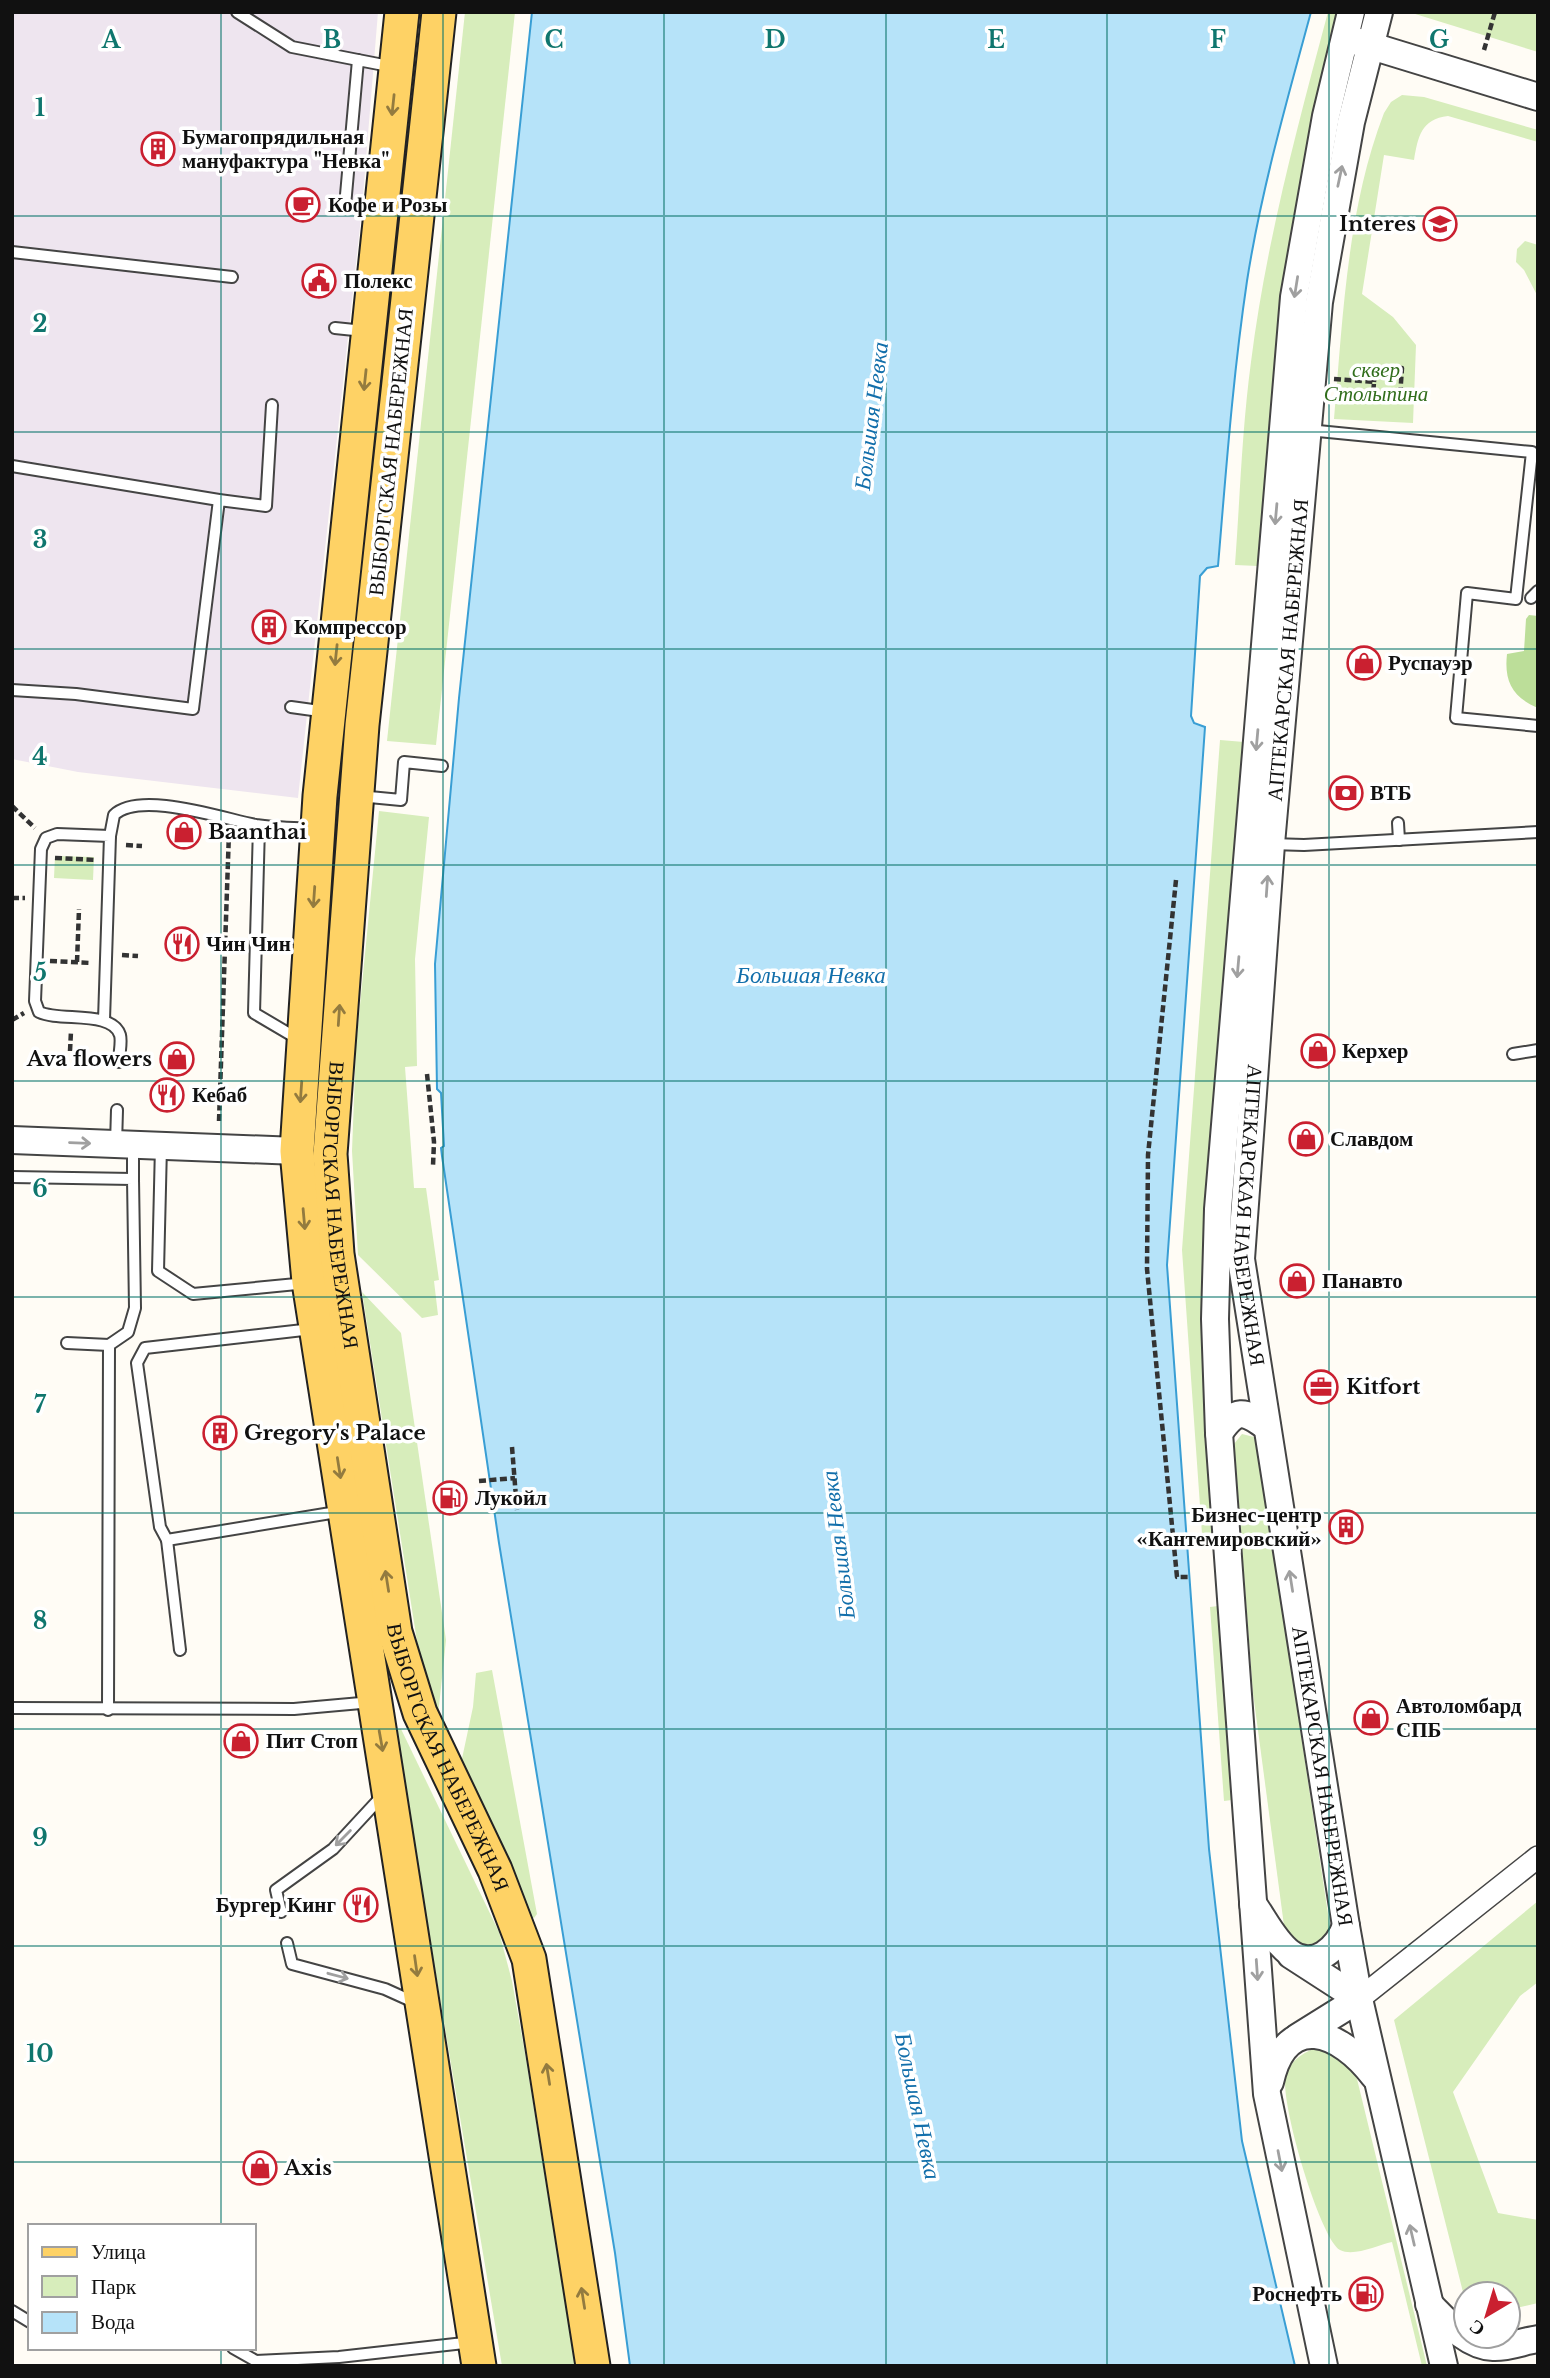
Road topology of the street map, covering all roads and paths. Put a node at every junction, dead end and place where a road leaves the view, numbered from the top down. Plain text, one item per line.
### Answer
1 (237, 12) edge
2 (402, 12) edge
3 (439, 12) edge
4 (1351, 12) edge
5 (1379, 12) edge
6 (1495, 12) edge
7 (1344, 38) junction
8 (1370, 46) junction
9 (1484, 50) dead end
10 (358, 60) junction
11 (397, 67) junction
12 (1538, 97) edge
13 (345, 206) dead end
14 (12, 252) edge
15 (232, 277) dead end
16 (335, 328) dead end
17 (371, 331) junction
18 (1330, 379) dead end
19 (1374, 382) junction
20 (272, 405) dead end
21 (1308, 430) junction
22 (12, 466) edge
23 (219, 500) junction
24 (12, 690) edge
25 (291, 707) dead end
26 (329, 712) junction
27 (1538, 726) edge
28 (442, 766) dead end
29 (356, 796) junction
30 (12, 806) edge
31 (230, 819) junction
32 (1524, 820) dead end
33 (1398, 823) dead end
34 (259, 825) junction
35 (318, 829) junction
36 (1538, 832) edge
37 (1522, 833) junction
38 (110, 836) junction
39 (46, 838) junction
40 (1399, 840) junction
41 (1271, 844) junction
42 (55, 858) dead end
43 (94, 860) dead end
44 (1176, 880) dead end
45 (79, 909) dead end
46 (37, 961) junction
47 (77, 962) junction
48 (106, 963) junction
49 (104, 1020) junction
50 (304, 1042) junction
51 (1538, 1050) edge
52 (1513, 1054) dead end
53 (119, 1062) dead end
54 (427, 1074) dead end
55 (117, 1110) dead end
56 (219, 1121) dead end
57 (12, 1140) edge
58 (125, 1144) junction
59 (161, 1146) junction
60 (297, 1151) junction
61 (433, 1166) dead end
62 (12, 1177) edge
63 (133, 1179) junction
64 (309, 1282) junction
65 (316, 1329) junction
66 (67, 1343) dead end
67 (109, 1345) junction
68 (1267, 1427) junction
69 (1219, 1433) junction
70 (512, 1447) dead end
71 (515, 1478) junction
72 (479, 1481) dead end
73 (345, 1510) junction
74 (517, 1510) dead end
75 (167, 1540) junction
76 (1189, 1577) dead end
77 (180, 1650) dead end
78 (374, 1701) junction
79 (12, 1708) edge
80 (108, 1710) junction
81 (390, 1788) junction
82 (1538, 1857) edge
83 (1252, 1902) junction
84 (281, 1912) dead end
85 (1346, 1926) junction
86 (287, 1944) dead end
87 (1291, 1955) junction
88 (1359, 1999) junction
89 (422, 2006) junction
90 (1298, 2037) junction
91 (1378, 2081) junction
92 (1267, 2094) junction
93 (1427, 2301) junction
94 (12, 2311) edge
95 (28, 2321) edge
96 (1538, 2339) edge
97 (236, 2350) edge
98 (477, 2354) edge
99 (1486, 2356) edge
100 (340, 2362) edge
101 (254, 2363) edge
102 (593, 2366) edge
103 (1324, 2366) edge
104 (1444, 2366) edge

1 - 10 lane
2 - 11 main road, ВЫБОРГСКАЯ НАБЕРЕЖНАЯ
3 - 29 main road, ВЫБОРГСКАЯ НАБЕРЕЖНАЯ
4 - 7 street, АПТЕКАРСКАЯ НАБЕРЕЖНАЯ
5 - 8 street, АПТЕКАРСКАЯ НАБЕРЕЖНАЯ
6 - 9 path
7 - 8 street
7 -> 69 street, АПТЕКАРСКАЯ НАБЕРЕЖНАЯ
8 - 12 street
21 -> 8 street, АПТЕКАРСКАЯ НАБЕРЕЖНАЯ
10 - 11 lane
10 - 13 lane
11 -> 17 main road, ВЫБОРГСКАЯ НАБЕРЕЖНАЯ
14 - 15 lane
16 - 17 lane
17 -> 26 main road, ВЫБОРГСКАЯ НАБЕРЕЖНАЯ
18 - 19 path
19 - 19 path
20 - 23 lane
21 - 27 lane
21 - 41 street, АПТЕКАРСКАЯ НАБЕРЕЖНАЯ
22 - 23 lane
23 - 24 lane
25 - 26 lane
26 - 35 main road, ВЫБОРГСКАЯ НАБЕРЕЖНАЯ
28 - 29 lane
102 -> 29 main road, ВЫБОРГСКАЯ НАБЕРЕЖНАЯ
30 - 39 path
31 - 34 lane
31 - 38 lane
31 - 56 path
32 - 37 lane
33 - 40 lane
34 - 35 lane
34 - 50 lane
35 -> 50 main road, ВЫБОРГСКАЯ НАБЕРЕЖНАЯ
36 - 37 lane
37 - 40 lane
38 - 39 lane
38 - 48 lane
39 - 46 lane
40 - 41 lane
68 -> 41 street, АПТЕКАРСКАЯ НАБЕРЕЖНАЯ
42 - 43 path
44 - 76 path
45 - 47 path
46 - 47 path
46 - 49 lane
47 - 48 path
48 - 49 lane
49 - 53 lane
50 -> 60 main road, ВЫБОРГСКАЯ НАБЕРЕЖНАЯ
51 - 52 lane
54 - 61 path
55 - 58 lane
57 -> 58 street
58 - 59 street
58 - 63 lane
59 - 60 street
59 - 64 lane
60 -> 64 main road, ВЫБОРГСКАЯ НАБЕРЕЖНАЯ
62 - 63 lane
63 - 67 lane
64 - 65 main road, ВЫБОРГСКАЯ НАБЕРЕЖНАЯ
65 -> 73 main road, ВЫБОРГСКАЯ НАБЕРЕЖНАЯ
65 - 75 lane
66 - 67 lane
67 - 80 lane
68 - 69 street
85 -> 68 street, АПТЕКАРСКАЯ НАБЕРЕЖНАЯ
69 - 83 street, АПТЕКАРСКАЯ НАБЕРЕЖНАЯ
70 - 71 path
71 - 72 path
71 - 74 path
73 - 75 lane
73 - 78 main road, ВЫБОРГСКАЯ НАБЕРЕЖНАЯ
75 - 77 lane
78 - 80 lane
78 -> 81 main road, ВЫБОРГСКАЯ НАБЕРЕЖНАЯ
79 - 80 lane
81 -> 84 lane
81 -> 89 main road, ВЫБОРГСКАЯ НАБЕРЕЖНАЯ
82 - 88 street
83 - 87 street
83 -> 92 street, АПТЕКАРСКАЯ НАБЕРЕЖНАЯ
85 - 87 street
85 - 88 street, АПТЕКАРСКАЯ НАБЕРЕЖНАЯ
86 -> 89 lane
87 - 88 street
88 - 90 street
88 - 91 street, АПТЕКАРСКАЯ НАБЕРЕЖНАЯ
89 - 98 main road, ВЫБОРГСКАЯ НАБЕРЕЖНАЯ
90 - 91 street
90 - 92 street
93 -> 91 street, АПТЕКАРСКАЯ НАБЕРЕЖНАЯ
92 -> 103 street, АПТЕКАРСКАЯ НАБЕРЕЖНАЯ
93 - 99 street
93 - 104 street, АПТЕКАРСКАЯ НАБЕРЕЖНАЯ
94 - 95 lane
96 - 99 street
97 - 101 lane
98 - 100 lane
100 - 101 lane

